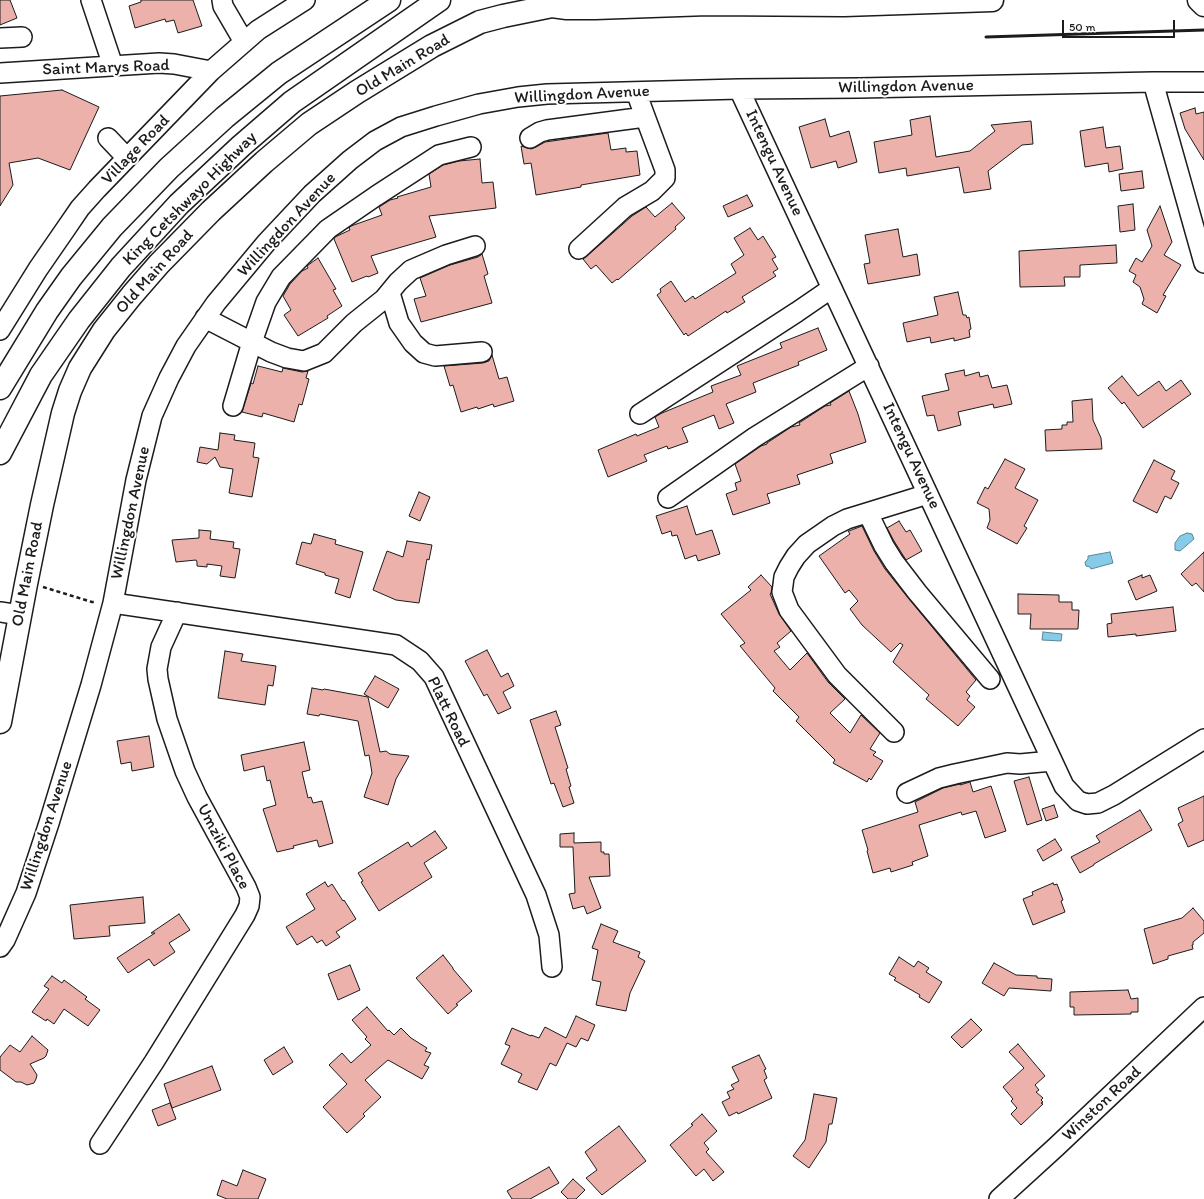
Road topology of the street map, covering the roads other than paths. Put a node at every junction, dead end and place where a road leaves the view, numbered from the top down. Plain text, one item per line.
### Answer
1 (91, 0) edge
2 (222, 0) edge
3 (389, 0) edge
4 (439, 0) edge
5 (992, 0) edge
6 (1199, 0) edge
7 (797, 2) edge
8 (841, 2) edge
9 (295, 3) edge
10 (551, 3) edge
11 (1204, 5) edge
12 (22, 37) dead end
13 (0, 38) edge
14 (244, 42) junction
15 (113, 66) junction
16 (211, 71) junction
17 (0, 73) edge
18 (1152, 82) junction
19 (1204, 82) edge
20 (739, 89) junction
21 (636, 92) junction
22 (645, 117) junction
23 (108, 138) dead end
24 (530, 138) dead end
25 (471, 147) dead end
26 (127, 158) junction
27 (475, 246) dead end
28 (579, 249) dead end
29 (1204, 263) edge
30 (832, 288) junction
31 (390, 292) junction
32 (205, 318) junction
33 (0, 330) edge
34 (252, 342) junction
35 (482, 352) dead end
36 (869, 366) junction
37 (0, 388) edge
38 (233, 406) dead end
39 (640, 414) dead end
40 (0, 453) edge
41 (928, 494) junction
42 (668, 498) dead end
43 (868, 513) junction
44 (113, 603) junction
45 (177, 612) junction
46 (10, 613) edge
47 (990, 679) dead end
48 (0, 722) edge
49 (894, 732) dead end
50 (1204, 739) edge
51 (1052, 761) junction
52 (907, 793) dead end
53 (0, 947) edge
54 (552, 967) dead end
55 (1204, 1007) edge
56 (100, 1144) dead end
57 (1000, 1199) edge

1 - 15 street
2 - 14 street
3 - 37 main road, King Cetshwayo Highway
4 - 40 main road, King Cetshwayo Highway
5 - 8 main road, Old Main Road
6 - 11 main road
7 - 8 main road, Old Main Road
7 - 10 main road, Old Main Road
9 - 14 street, Village Road
10 - 46 main road, Old Main Road
12 - 13 street
14 - 16 street, Village Road
15 - 16 street, Saint Marys Road
15 - 17 street, Saint Marys Road
16 - 26 street, Village Road
18 - 19 street, Willingdon Avenue
18 - 20 street, Willingdon Avenue
18 - 29 street
20 - 21 street, Willingdon Avenue
20 - 30 street, Intengu Avenue
21 - 22 street
21 - 32 street, Willingdon Avenue
22 - 24 street
22 - 28 street
23 - 26 street
25 - 34 street
26 - 33 street, Village Road
27 - 31 street
30 - 36 street, Intengu Avenue
30 - 39 street
31 - 34 street
31 - 35 street
32 - 34 street
32 - 44 street, Willingdon Avenue
34 - 38 street
36 - 41 street, Intengu Avenue
36 - 42 street
41 - 43 street
41 - 51 street, Intengu Avenue
43 - 47 street
43 - 49 street
44 - 45 street, Platt Road
44 - 53 street, Willingdon Avenue
45 - 54 street, Platt Road
45 - 56 street, Umziki Place
46 - 48 main road, Old Main Road
50 - 51 street, Intengu Avenue
51 - 52 street
55 - 57 street, Winston Road

